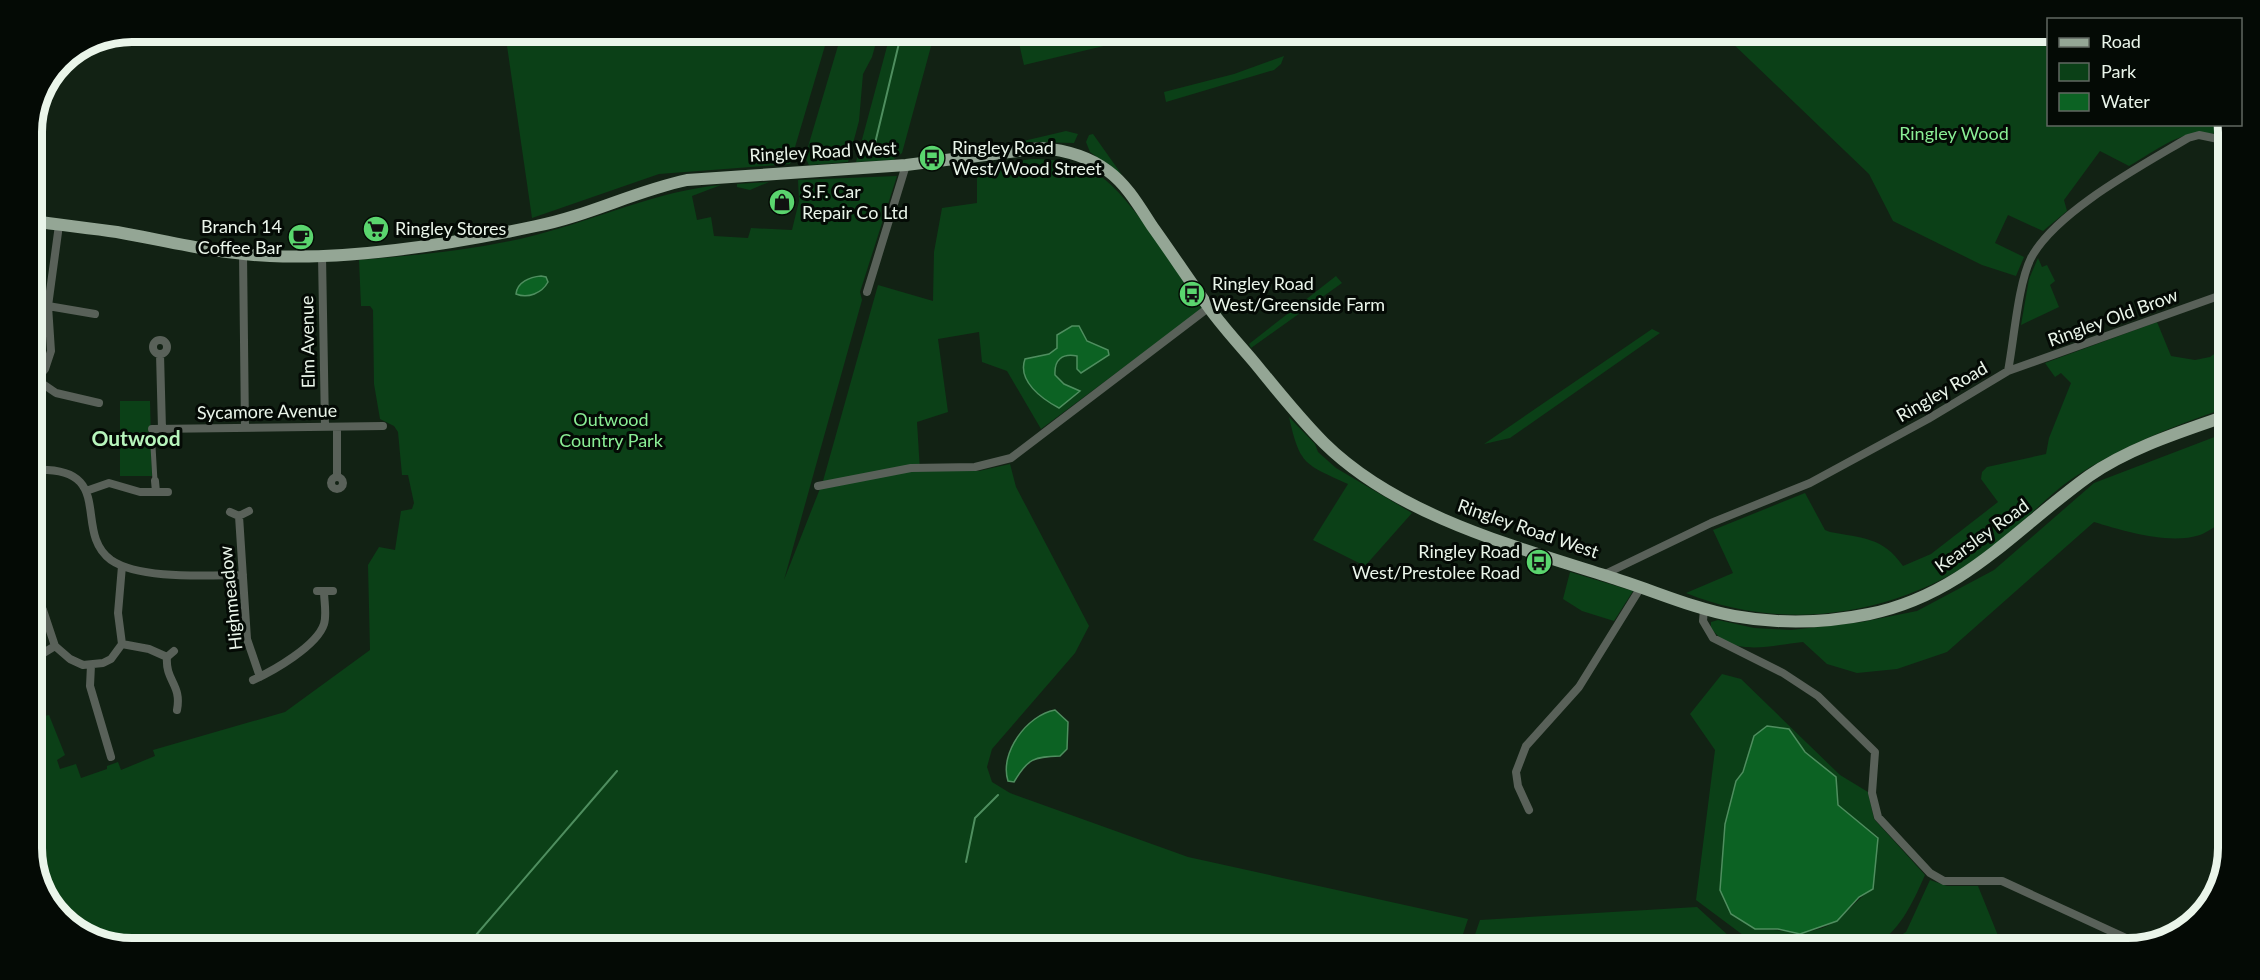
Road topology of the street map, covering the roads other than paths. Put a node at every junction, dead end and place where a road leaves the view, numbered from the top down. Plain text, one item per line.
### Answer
1 (2218, 139) edge
2 (906, 165) junction
3 (42, 222) edge
4 (59, 225) junction
5 (243, 254) junction
6 (322, 256) junction
7 (867, 292) dead end
8 (2218, 296) edge
9 (48, 306) junction
10 (1208, 308) junction
11 (95, 314) dead end
12 (160, 354) dead end
13 (2008, 370) junction
14 (42, 373) edge
15 (42, 387) edge
16 (99, 403) dead end
17 (2218, 419) edge
18 (336, 426) junction
19 (383, 426) dead end
20 (325, 427) junction
21 (245, 428) junction
22 (152, 429) joint
23 (162, 429) junction
24 (42, 471) edge
25 (337, 477) dead end
26 (155, 481) joint
27 (818, 486) dead end
28 (86, 490) junction
29 (156, 492) junction
30 (168, 492) dead end
31 (249, 511) dead end
32 (230, 512) dead end
33 (238, 516) junction
34 (122, 566) junction
35 (1603, 574) junction
36 (243, 575) junction
37 (1641, 587) junction
38 (324, 591) dead end
39 (42, 609) edge
40 (1704, 609) junction
41 (122, 644) junction
42 (55, 646) junction
43 (174, 651) dead end
44 (42, 654) edge
45 (166, 657) junction
46 (91, 665) junction
47 (177, 710) dead end
48 (111, 757) dead end
49 (1529, 810) dead end
50 (2126, 938) edge

1 - 13 street, Ringley Road
2 - 6 main road, Ringley Road West
2 - 7 street
2 - 10 main road, Ringley Road West
3 - 4 main road, Ringley Road West
4 - 5 main road, Ringley Road West
4 - 9 street
5 - 6 main road, Ringley Road West
5 - 21 street
6 - 20 street, Elm Avenue
8 - 13 street, Ringley Old Brow
9 - 11 street
9 - 14 street
10 - 27 street
10 - 35 main road, Ringley Road West
12 - 23 street
13 - 35 street, Ringley Road
15 - 16 street
17 - 40 main road, Kearsley Road
18 - 19 street, Sycamore Avenue
18 - 20 street, Sycamore Avenue
18 - 25 street
20 - 21 street, Sycamore Avenue
21 - 23 street, Sycamore Avenue
22 - 23 street, Sycamore Avenue
22 - 26 street
24 - 28 street
26 - 29 street
28 - 29 street
28 - 34 street
29 - 30 street
31 - 33 street
32 - 33 street
33 - 36 street, Highmeadow
34 - 36 street
34 - 41 street
35 - 37 main road, Kearsley Road
36 - 38 street, Highmeadow
37 - 40 main road, Kearsley Road
37 - 49 street
39 - 42 street
40 - 50 street
41 - 45 street
41 - 46 street
42 - 44 street
42 - 46 street
43 - 45 street
45 - 47 street
46 - 48 street

